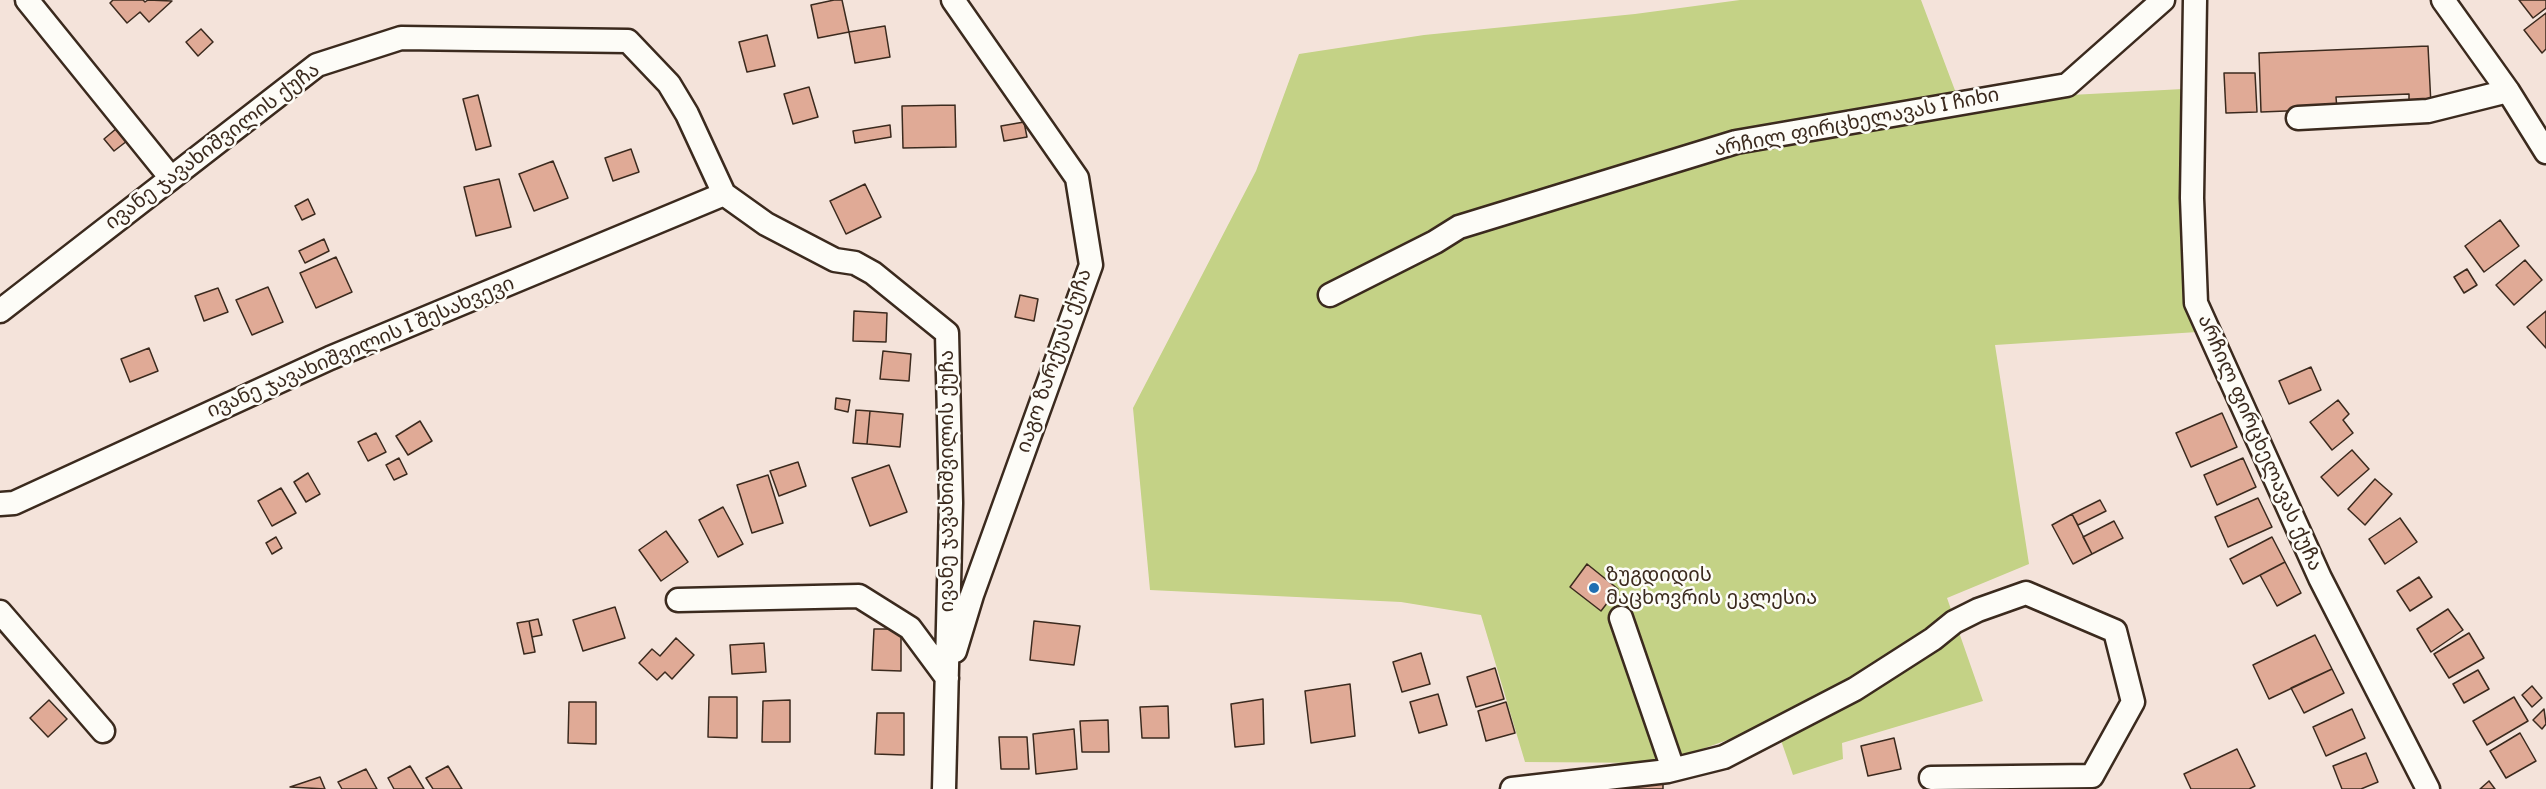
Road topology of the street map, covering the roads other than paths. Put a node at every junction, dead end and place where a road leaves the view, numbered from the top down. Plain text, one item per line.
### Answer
1 (27, 0) edge
2 (953, 0) edge
3 (2163, 0) edge
4 (2196, 0) edge
5 (2443, 0) edge
6 (2508, 92) junction
7 (2298, 118) dead end
8 (2546, 152) edge
9 (171, 178) junction
10 (724, 194) junction
11 (1330, 295) dead end
12 (3, 301) edge
13 (0, 504) edge
14 (678, 600) dead end
15 (0, 612) edge
16 (1621, 618) dead end
17 (947, 678) junction
18 (103, 731) dead end
19 (1673, 769) junction
20 (1931, 778) dead end
21 (2095, 783) edge
22 (944, 789) edge
23 (1512, 789) edge
24 (2427, 789) edge

1 - 9 street
2 - 17 street, იაგო ზარქუას ქუჩა
3 - 11 street, არჩილ ფირცხელავას I ჩიხი
4 - 24 street, არჩილ ფირცხელავას ქუჩა
5 - 6 street
6 - 7 street
6 - 8 street
9 - 10 street, ივანე ჯავახიშვილის ქუჩა
9 - 12 street, ივანე ჯავახიშვილის ქუჩა
10 - 13 street, ივანე ჯავახიშვილის I შესახვევი
10 - 17 street, ივანე ჯავახიშვილის ქუჩა
14 - 17 street
15 - 18 street
16 - 19 street
17 - 22 street
19 - 21 street
19 - 23 street
20 - 21 street

